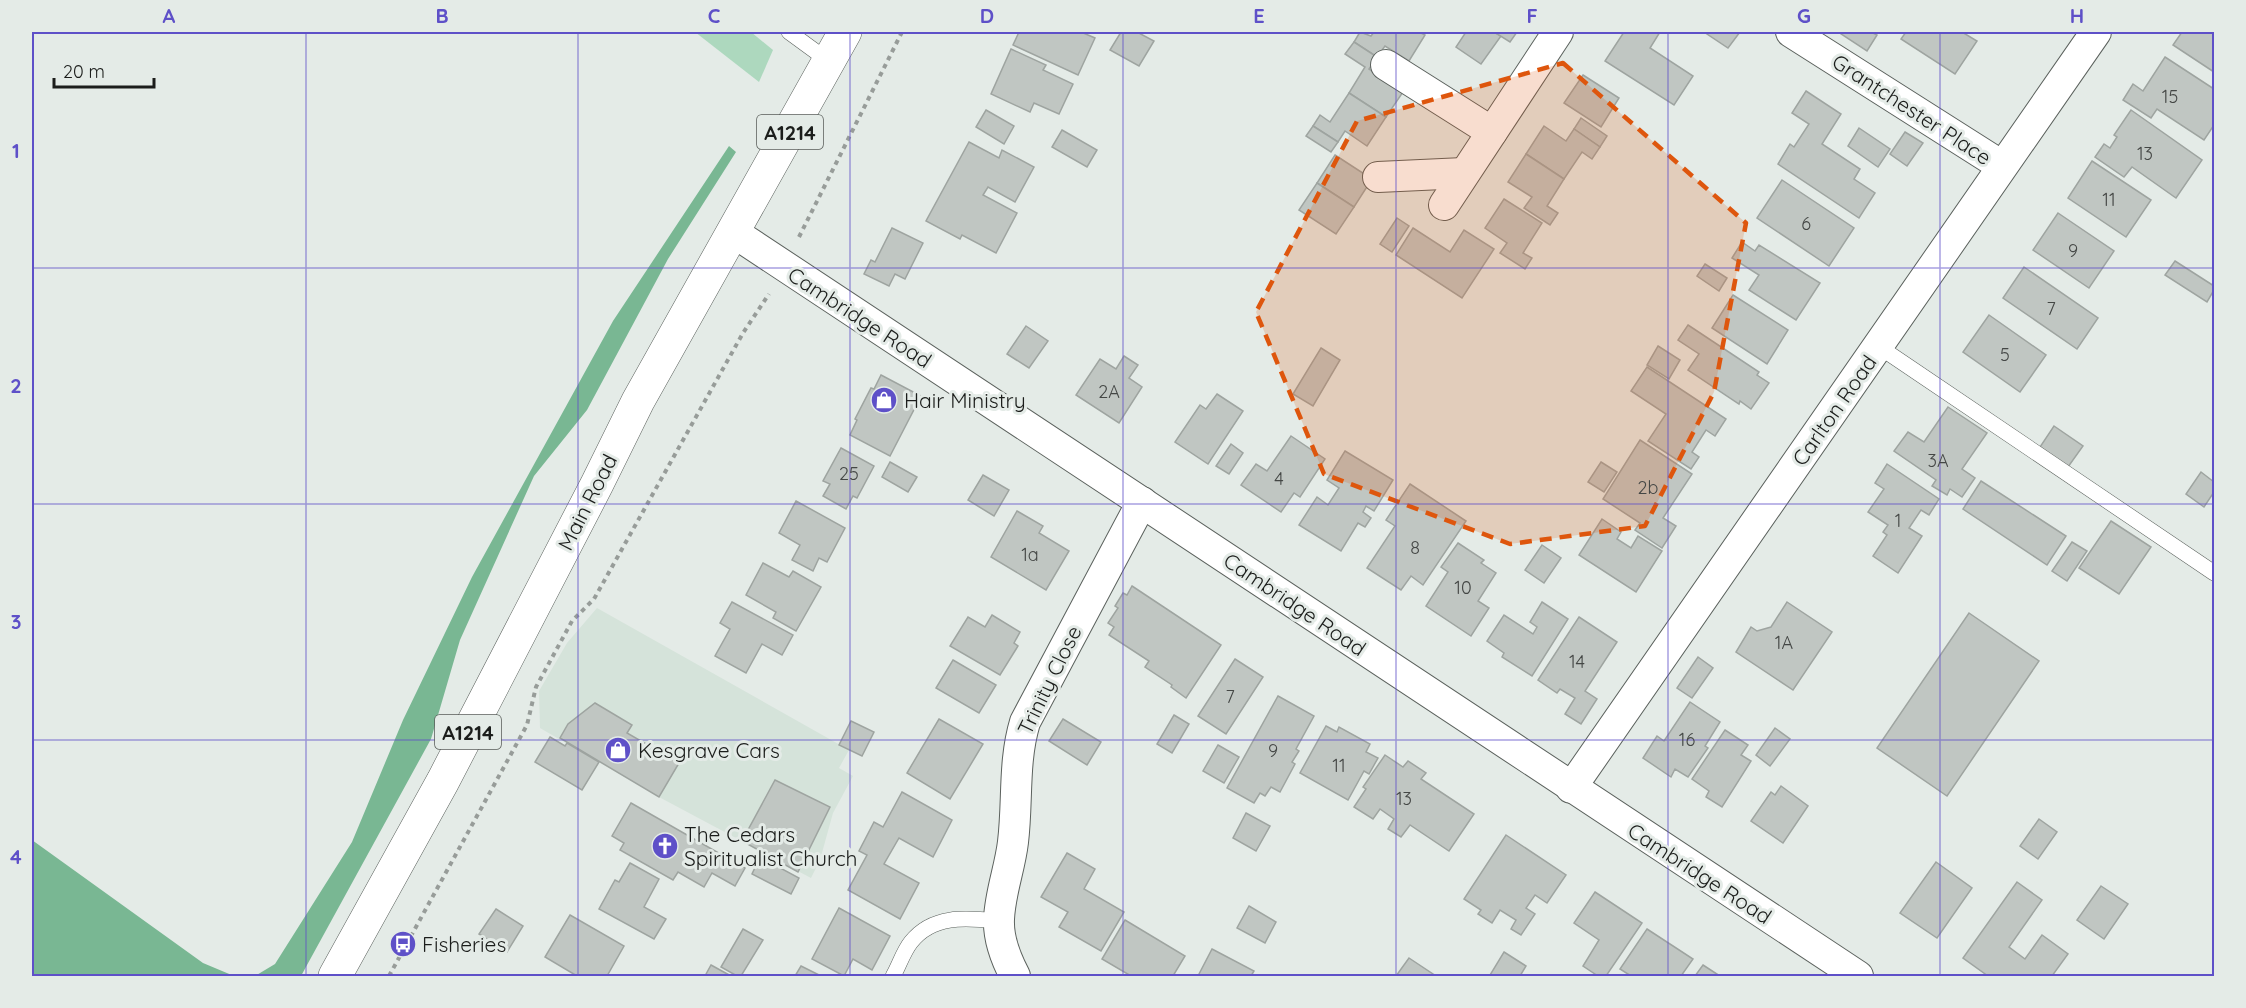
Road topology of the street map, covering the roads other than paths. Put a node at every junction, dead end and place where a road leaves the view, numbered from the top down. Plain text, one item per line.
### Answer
1 (789, 32) edge
2 (845, 32) edge
3 (1558, 32) edge
4 (1791, 32) edge
5 (2096, 32) edge
6 (830, 62) junction
7 (1386, 65) dead end
8 (1492, 132) junction
9 (2002, 166) junction
10 (1464, 173) junction
11 (1378, 177) dead end
12 (1444, 205) dead end
13 (733, 232) junction
14 (1878, 346) junction
15 (1142, 502) junction
16 (2214, 573) edge
17 (1571, 788) junction
18 (999, 921) junction
19 (335, 976) edge
20 (893, 976) edge
21 (1016, 976) edge
22 (1858, 976) edge

1 - 6 lane
2 - 6 main road, Main Road / A1214
3 - 8 street
4 - 9 street, Grantchester Place
5 - 9 street, Carlton Road
6 - 13 main road, Main Road / A1214
7 - 8 street
8 - 10 street
9 - 14 street, Carlton Road
10 - 11 street
10 - 12 street
13 - 15 street, Cambridge Road
13 - 19 main road, Main Road / A1214
14 - 16 lane
14 - 17 street, Carlton Road
15 - 17 street, Cambridge Road
15 - 18 street, Trinity Close
17 - 22 street, Cambridge Road
18 - 20 lane
18 - 21 street, Trinity Close

